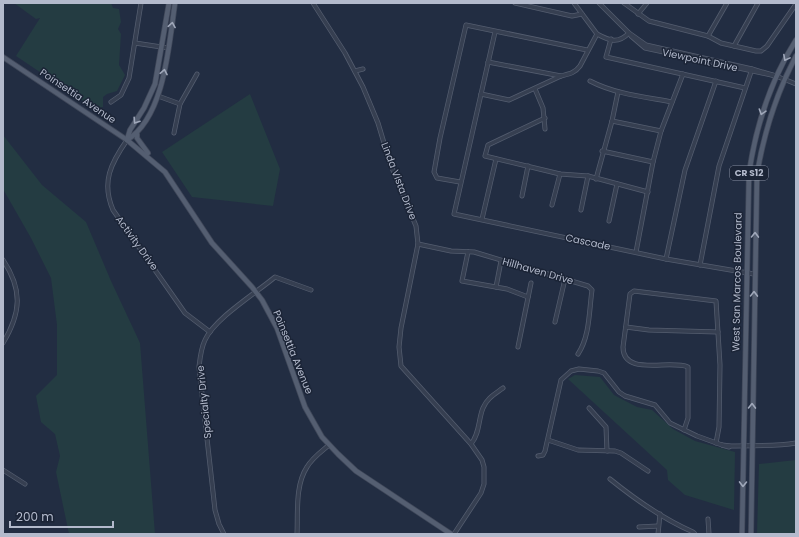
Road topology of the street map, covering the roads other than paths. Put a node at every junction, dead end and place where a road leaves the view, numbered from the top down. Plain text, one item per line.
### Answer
1 (141, 3) edge
2 (169, 3) edge
3 (175, 3) edge
4 (313, 3) edge
5 (515, 3) edge
6 (574, 3) edge
7 (599, 3) edge
8 (624, 3) edge
9 (647, 3) edge
10 (727, 3) edge
11 (758, 3) edge
12 (796, 4) edge
13 (582, 14) junction
14 (638, 14) junction
15 (495, 32) junction
16 (597, 34) junction
17 (629, 34) junction
18 (708, 36) junction
19 (611, 39) junction
20 (796, 40) edge
21 (135, 43) junction
22 (161, 46) junction
23 (734, 46) junction
24 (168, 48) junction
25 (587, 50) junction
26 (796, 56) edge
27 (3, 57) edge
28 (488, 62) junction
29 (363, 69) dead end
30 (751, 70) junction
31 (355, 72) junction
32 (197, 74) dead end
33 (683, 74) junction
34 (561, 76) junction
35 (776, 76) junction
36 (784, 78) junction
37 (590, 81) dead end
38 (716, 81) junction
39 (796, 84) edge
40 (745, 88) junction
41 (535, 89) junction
42 (618, 92) junction
43 (481, 94) junction
44 (158, 96) junction
45 (111, 102) dead end
46 (672, 102) junction
47 (180, 104) junction
48 (545, 118) junction
49 (612, 121) junction
50 (545, 129) dead end
51 (662, 131) junction
52 (174, 133) dead end
53 (136, 134) junction
54 (127, 140) junction
55 (602, 150) junction
56 (150, 157) junction
57 (496, 159) junction
58 (653, 162) junction
59 (528, 166) junction
60 (560, 174) junction
61 (588, 176) junction
62 (596, 179) junction
63 (460, 182) junction
64 (617, 184) junction
65 (648, 192) junction
66 (522, 196) dead end
67 (552, 205) dead end
68 (581, 210) dead end
69 (482, 219) junction
70 (609, 221) dead end
71 (418, 244) junction
72 (468, 252) junction
73 (636, 252) junction
74 (666, 259) junction
75 (3, 260) edge
76 (501, 261) junction
77 (700, 265) junction
78 (746, 274) junction
79 (754, 274) junction
80 (565, 279) junction
81 (531, 283) dead end
82 (496, 287) junction
83 (311, 290) dead end
84 (256, 293) junction
85 (528, 297) junction
86 (555, 322) dead end
87 (626, 327) junction
88 (210, 332) junction
89 (718, 332) junction
90 (3, 343) edge
91 (518, 347) dead end
92 (578, 354) dead end
93 (502, 388) dead end
94 (589, 408) dead end
95 (684, 430) junction
96 (548, 440) junction
97 (716, 443) junction
98 (796, 443) edge
99 (471, 444) junction
100 (329, 445) junction
101 (744, 445) junction
102 (752, 446) junction
103 (607, 451) junction
104 (538, 456) dead end
105 (3, 470) edge
106 (648, 471) dead end
107 (610, 479) dead end
108 (25, 484) dead end
109 (660, 514) junction
110 (708, 519) dead end
111 (639, 526) dead end
112 (658, 526) junction
113 (224, 534) edge
114 (297, 534) edge
115 (452, 534) edge
116 (658, 534) edge
117 (695, 534) edge
118 (709, 534) edge
119 (742, 534) edge
120 (750, 534) edge

1 - 21 street
2 - 22 main road
24 -> 3 main road
4 - 31 street, Linda Vista Drive
5 - 13 street
6 - 13 street
7 - 17 street, Viewpoint Drive
8 - 14 street
9 - 14 street
10 - 18 street
11 - 23 street
12 - 23 street
13 - 16 street
14 - 18 street
15 - 25 street
15 - 28 street
15 - 63 street
16 - 19 street
16 - 25 street
17 - 19 street
17 - 30 street, Viewpoint Drive
18 - 23 street
19 - 33 street
20 -> 35 main road, West San Marcos Boulevard / CR S12
21 - 22 street
21 - 45 street
22 - 24 street
22 -> 54 main road
44 -> 24 main road
25 - 34 street
26 - 36 main road, West San Marcos Boulevard / CR S12
27 - 54 main road, Poinsettia Avenue
28 - 34 street
28 - 43 street
29 - 31 street
30 - 35 street, Viewpoint Drive
30 - 40 street
31 - 71 street, Linda Vista Drive
32 - 47 street
33 - 38 street
33 - 46 street
34 - 41 street
35 - 36 street, Viewpoint Drive
35 -> 78 main road, West San Marcos Boulevard / CR S12
36 - 39 street, Viewpoint Drive
79 -> 36 main road, West San Marcos Boulevard / CR S12
37 - 42 street
38 - 40 street
38 - 74 street
40 - 77 street
41 - 43 street
41 - 48 street
42 - 46 street
42 - 49 street
43 - 63 street
44 - 47 street
44 - 53 main road
46 - 51 street
47 - 52 street
48 - 50 street
48 - 57 street
49 - 51 street
49 - 55 street
51 - 58 street
53 - 54 main road
53 - 56 main road
54 - 56 main road, Poinsettia Avenue
54 - 88 street, Activity Drive
55 - 58 street
55 - 62 street
56 - 84 main road, Poinsettia Avenue
57 - 59 street
57 - 69 street
58 - 65 street
59 - 60 street
59 - 66 street
60 - 61 street
60 - 67 street
61 - 62 street
61 - 68 street
62 - 64 street
63 - 69 street, Cascade
64 - 65 street
64 - 70 street
65 - 73 street
69 - 73 street, Cascade
71 - 72 street, Hillhaven Drive
71 - 99 street, Linda Vista Drive
72 - 76 street, Hillhaven Drive
72 - 82 street
73 - 74 street, Cascade
74 - 77 street, Cascade
75 - 90 street
76 - 80 street, Hillhaven Drive
76 - 82 street
77 - 78 street, Cascade
78 - 79 street, Cascade
78 - 101 main road, West San Marcos Boulevard / CR S12
102 -> 79 main road, West San Marcos Boulevard / CR S12
80 - 86 street
80 - 92 street, Hillhaven Drive
81 - 85 street
82 - 85 street
83 - 84 street, Specialty Drive
84 - 88 street, Specialty Drive
84 - 100 main road, Poinsettia Avenue
85 - 91 street
87 - 89 street
87 - 89 street
87 - 95 street
88 - 113 street, Specialty Drive
89 - 97 street
93 - 99 street
94 - 103 street
95 - 96 street
95 - 97 street
96 - 103 street
96 - 104 street
97 - 101 street
98 - 102 street
99 - 115 street, Linda Vista Drive
100 - 114 street
100 - 115 main road, Poinsettia Avenue
101 - 102 street
101 -> 119 main road, West San Marcos Boulevard / CR S12
102 - 120 main road, West San Marcos Boulevard / CR S12
103 - 106 street
105 - 108 street
107 - 109 street
109 - 112 street
109 - 117 street
110 - 118 street
111 - 112 street
112 - 116 street

